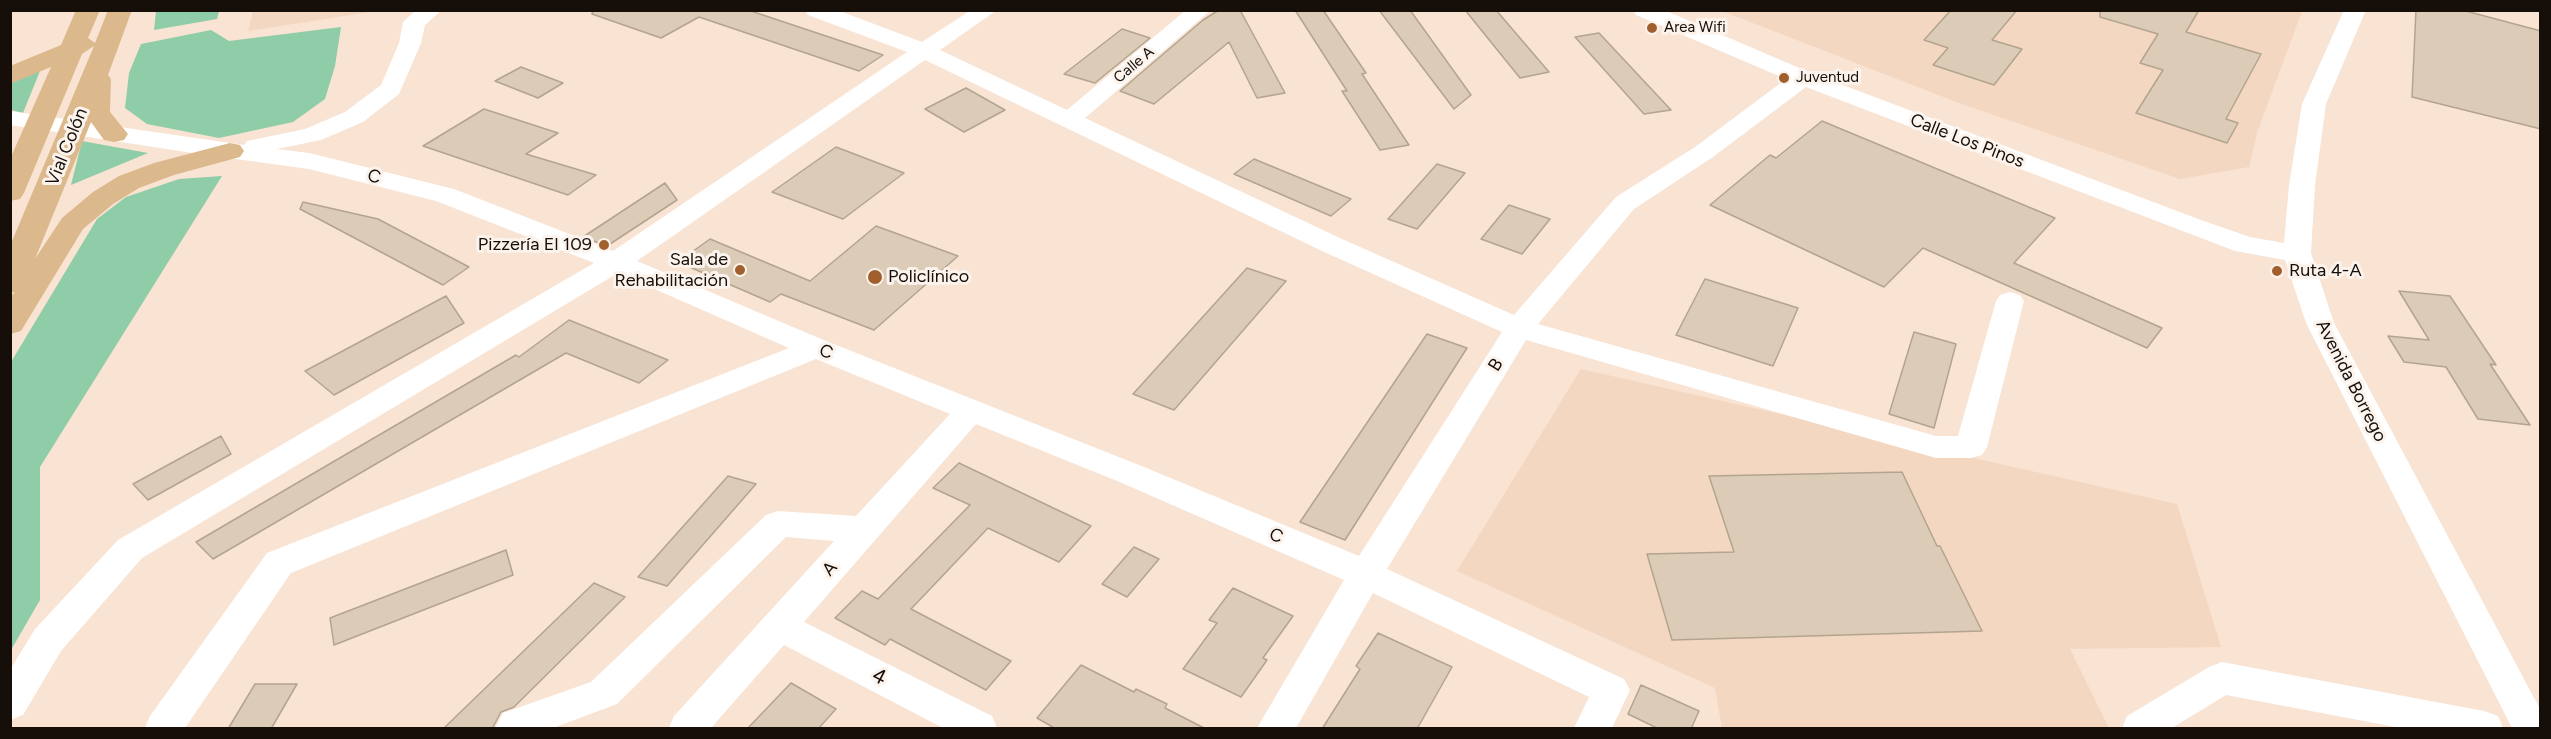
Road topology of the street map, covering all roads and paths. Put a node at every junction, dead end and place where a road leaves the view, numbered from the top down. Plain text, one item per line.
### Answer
1 (431, 10) edge
2 (816, 10) edge
3 (986, 10) edge
4 (1200, 10) edge
5 (1644, 10) edge
6 (2355, 10) edge
7 (116, 21) edge
8 (81, 29) edge
9 (924, 51) junction
10 (10, 65) edge
11 (98, 68) junction
12 (10, 76) edge
13 (1803, 78) junction
14 (10, 118) edge
15 (1069, 120) junction
16 (43, 122) junction
17 (10, 127) edge
18 (75, 128) junction
19 (114, 134) junction
20 (199, 147) junction
21 (230, 151) junction
22 (23, 164) junction
23 (10, 193) edge
24 (38, 216) junction
25 (10, 233) edge
26 (2296, 253) junction
27 (616, 262) junction
28 (10, 283) edge
29 (2010, 302) dead end
30 (10, 324) edge
31 (1519, 328) junction
32 (816, 348) junction
33 (971, 410) junction
34 (865, 530) junction
35 (1365, 573) junction
36 (780, 626) junction
37 (10, 704) edge
38 (164, 729) edge
39 (514, 729) edge
40 (688, 729) edge
41 (978, 729) edge
42 (1276, 729) edge
43 (1593, 729) edge
44 (2141, 729) edge
45 (2484, 729) edge
46 (2531, 729) edge

1 - 21 street
2 - 9 street
3 - 9 street
4 - 15 street, Calle A
5 - 13 street, Calle Los Pinos
6 - 26 street, Avenida Borrego
7 - 8 main road
7 - 11 main road, Vial Colón
8 - 10 main road
8 - 12 main road
8 - 16 main road, Vial Colón
9 - 15 street
9 - 27 street
11 - 18 main road, Vial Colón
11 - 19 main road
13 - 26 street, Calle Los Pinos
13 - 31 street, B
14 - 16 street, C
15 - 31 street
16 - 18 street, C
16 - 22 main road, Vial Colón
17 - 22 main road
18 - 19 street, C
18 - 24 main road, Vial Colón
19 - 20 street, C
20 - 21 street, C
20 - 24 main road
21 - 27 street, C
21 - 30 main road
22 - 23 main road, Vial Colón
24 - 25 main road
24 - 28 main road, Vial Colón
26 - 46 street, Avenida Borrego
27 - 32 street, C
27 - 37 street
29 - 31 street
31 - 35 street, B
32 - 33 street, C
32 - 38 street
33 - 34 street, A
33 - 35 street, C
34 - 36 street, A
34 - 39 street
35 - 42 street, B
35 - 43 street, C
36 - 40 street, A
36 - 41 street, 4
44 - 45 street

